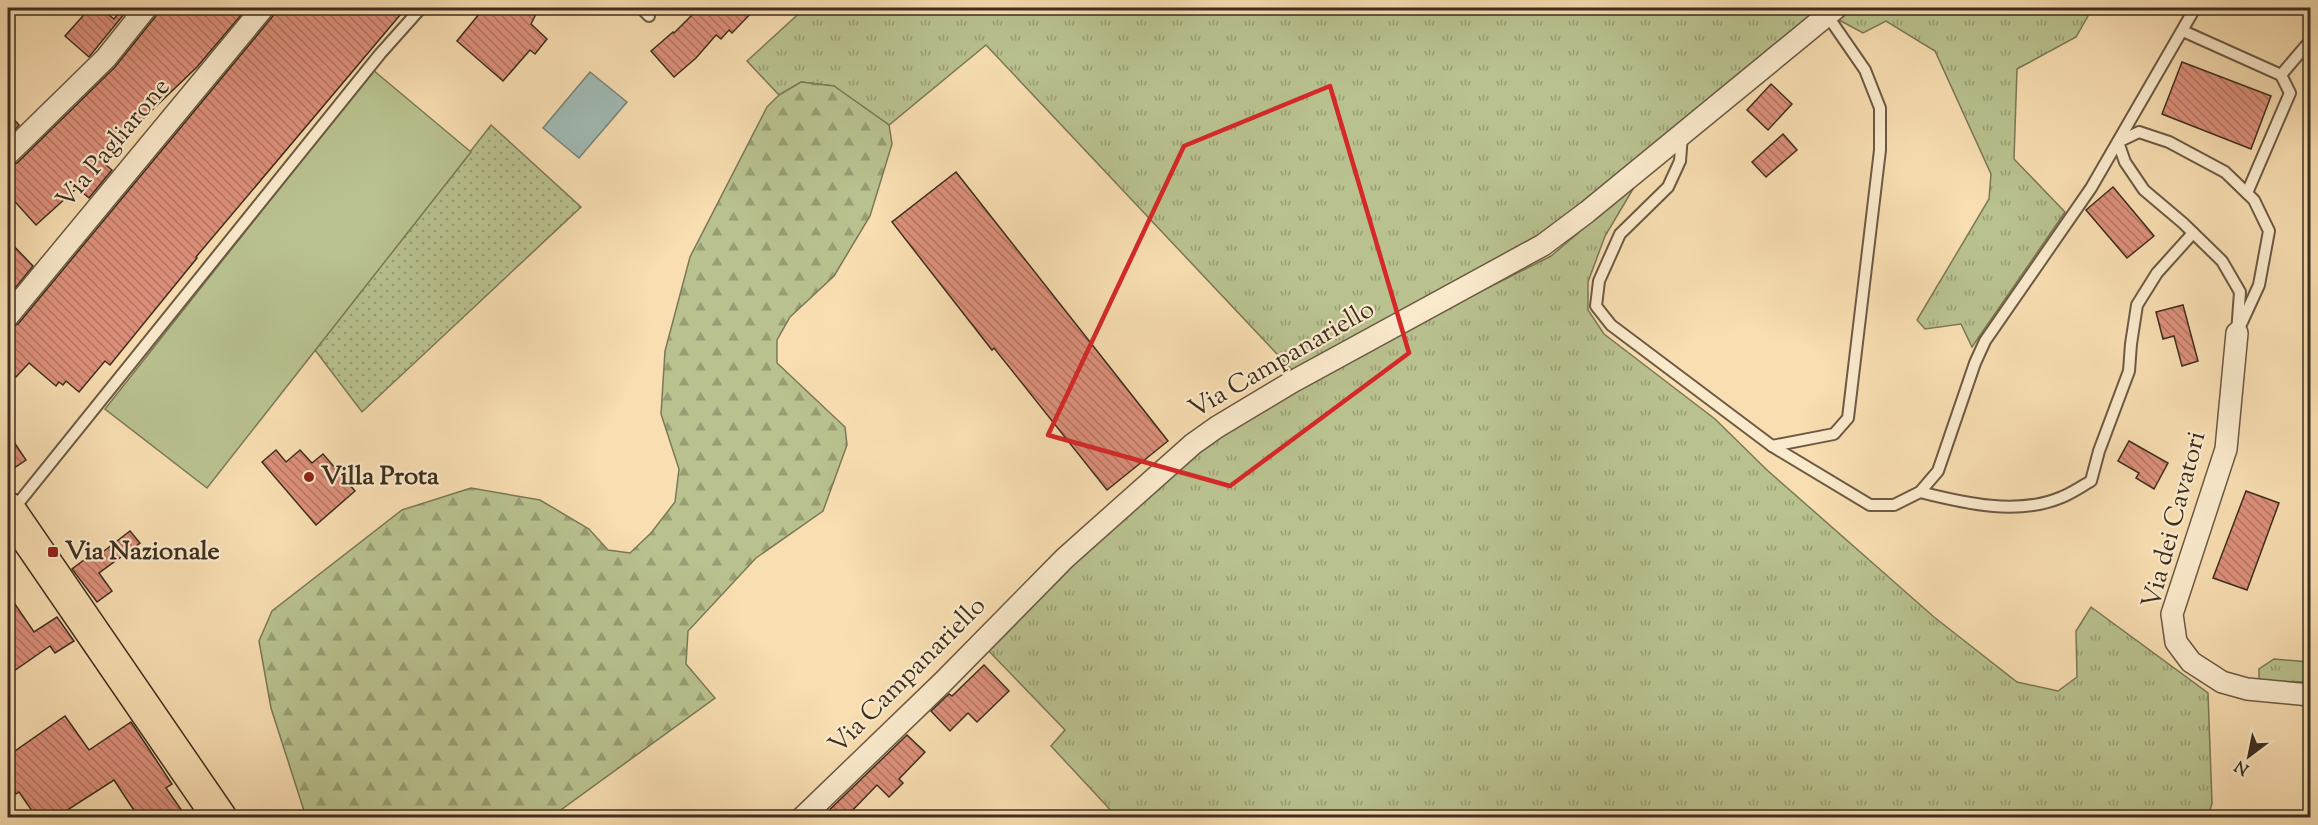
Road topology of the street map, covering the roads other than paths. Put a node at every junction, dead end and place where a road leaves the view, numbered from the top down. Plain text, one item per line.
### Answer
1 (146, 8) edge
2 (263, 8) edge
3 (421, 8) edge
4 (641, 8) edge
5 (2195, 8) edge
6 (1832, 11) edge
7 (649, 16) dead end
8 (2183, 31) junction
9 (2310, 41) edge
10 (2281, 75) junction
11 (1682, 134) junction
12 (2118, 142) junction
13 (8, 154) edge
14 (2247, 193) junction
15 (2193, 233) junction
16 (8, 316) edge
17 (2237, 333) junction
18 (1772, 446) junction
19 (1920, 492) junction
20 (9, 512) edge
21 (2310, 695) edge
22 (807, 816) edge
23 (220, 818) edge

1 - 13 street
2 - 16 street, Via Pagliarone
3 - 20 lane
4 - 7 lane
5 - 8 lane
6 - 11 street, Via Campanariello
6 - 18 lane
8 - 10 lane
8 - 12 lane
9 - 10 lane
10 - 14 lane
11 - 18 lane
11 - 22 street, Via Campanariello
12 - 14 lane
12 - 15 lane
12 - 19 lane
14 - 17 lane
15 - 17 lane
15 - 19 lane
17 - 21 street, Via dei Cavatori
18 - 19 lane
20 - 23 main road

